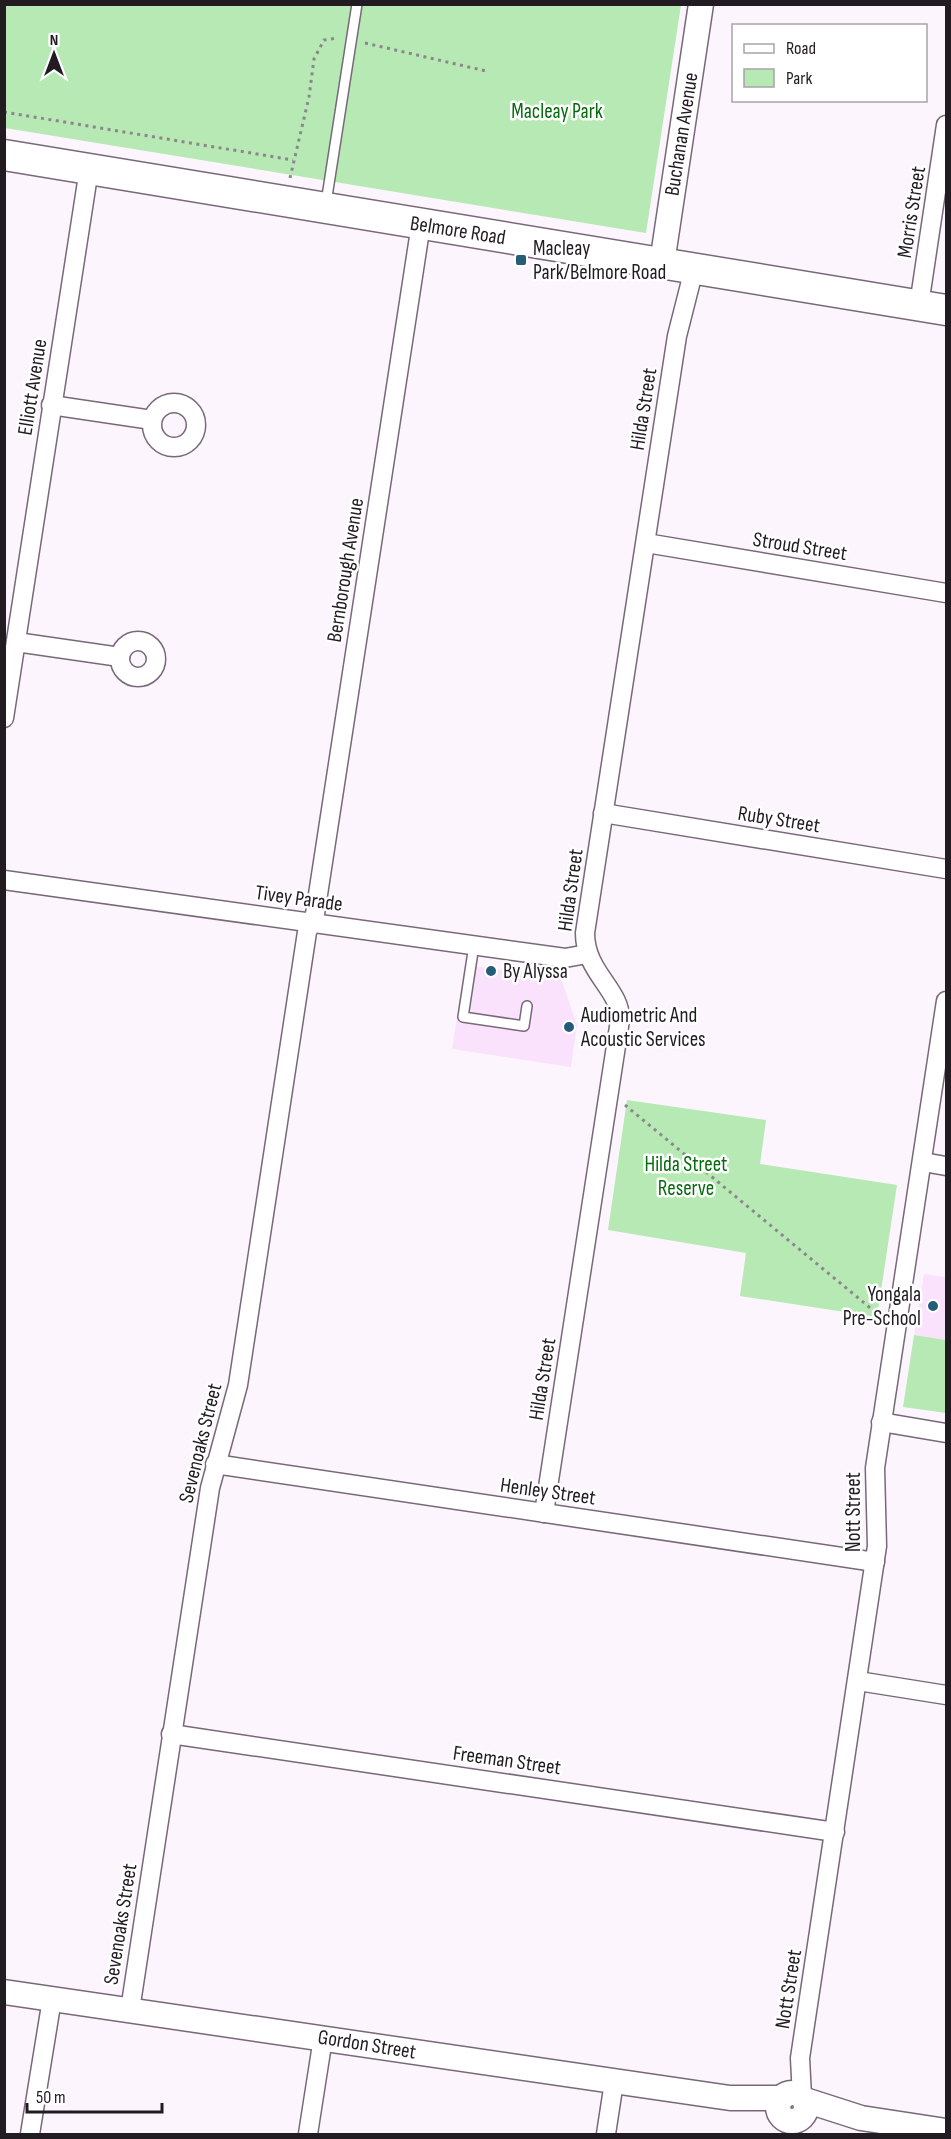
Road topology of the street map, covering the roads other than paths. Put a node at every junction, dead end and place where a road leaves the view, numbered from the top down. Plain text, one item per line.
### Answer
1 (357, 4) edge
2 (701, 4) edge
3 (946, 125) edge
4 (4, 155) edge
5 (89, 169) junction
6 (325, 208) junction
7 (421, 224) junction
8 (678, 266) junction
9 (933, 307) edge
10 (51, 405) junction
11 (152, 420) dead end
12 (646, 543) junction
13 (946, 593) edge
14 (16, 642) junction
15 (120, 657) dead end
16 (4, 718) edge
17 (603, 813) junction
18 (946, 870) edge
19 (5, 881) edge
20 (311, 923) junction
21 (474, 945) junction
22 (587, 954) junction
23 (946, 1001) edge
24 (527, 1006) dead end
25 (922, 1162) junction
26 (946, 1166) edge
27 (881, 1422) junction
28 (946, 1433) edge
29 (215, 1464) junction
30 (544, 1513) junction
31 (875, 1562) junction
32 (858, 1682) junction
33 (946, 1695) edge
34 (171, 1734) junction
35 (835, 1832) junction
36 (4, 1992) edge
37 (52, 1999) junction
38 (130, 2010) junction
39 (323, 2038) junction
40 (614, 2082) junction
41 (792, 2104) junction
42 (946, 2131) edge
43 (30, 2134) edge
44 (308, 2134) edge
45 (606, 2134) edge

1 - 6 lane
2 - 8 street, Buchanan Avenue
3 - 9 street, Morris Street
4 - 5 main road, Belmore Road
5 - 6 main road, Belmore Road
5 - 10 street, Elliott Avenue
6 - 7 main road, Belmore Road
7 - 8 main road, Belmore Road
7 - 20 street, Bernborough Avenue
8 - 9 main road, Belmore Road
8 - 12 street, Hilda Street
10 - 11 street
10 - 14 street, Elliott Avenue
12 - 13 street, Stroud Street
12 - 17 street, Hilda Street
14 - 15 street
14 - 16 street, Elliott Avenue
17 - 18 street, Ruby Street
17 - 22 street, Hilda Street
19 - 20 street, Tivey Parade
20 - 21 street, Tivey Parade
20 - 29 street, Sevenoaks Street
21 - 22 street, Tivey Parade
21 - 24 lane
22 - 30 street, Hilda Street
23 - 25 street, Nott Street
25 - 26 street
25 - 27 street, Nott Street
27 - 28 street
27 - 31 street, Nott Street
29 - 30 street, Henley Street
29 - 34 street, Sevenoaks Street
30 - 31 street, Henley Street
31 - 32 street, Nott Street
32 - 33 street
32 - 35 street, Nott Street
34 - 35 street, Freeman Street
34 - 38 street, Sevenoaks Street
35 - 41 street, Nott Street
36 - 37 street, Gordon Street
37 - 38 street, Gordon Street
37 - 43 street
38 - 39 street, Gordon Street
39 - 40 street, Gordon Street
39 - 44 street
40 - 41 street, Gordon Street
40 - 45 street
41 - 42 street, Gordon Street

